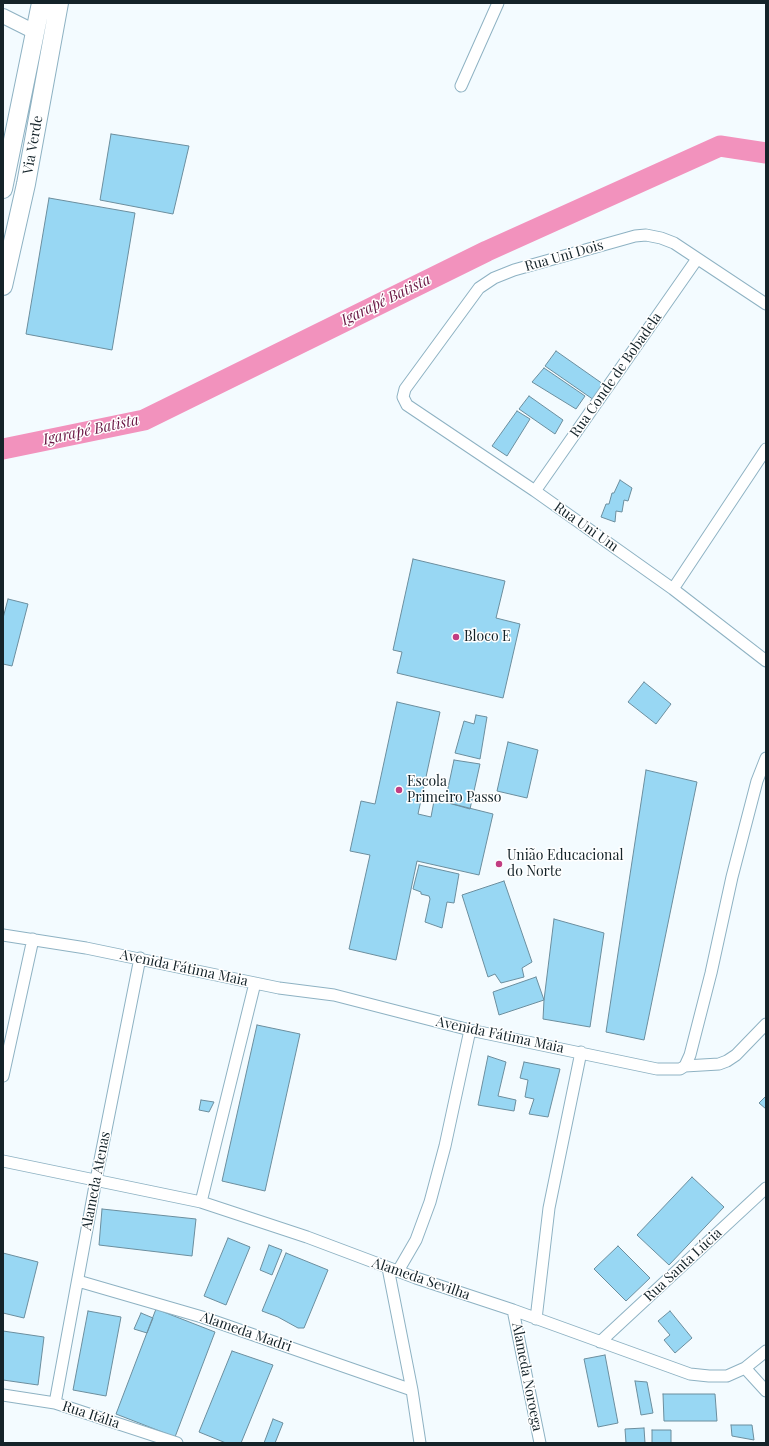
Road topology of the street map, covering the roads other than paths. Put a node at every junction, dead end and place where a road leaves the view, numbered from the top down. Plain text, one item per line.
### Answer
1 (41, 3) edge
2 (59, 3) edge
3 (498, 3) edge
4 (3, 16) edge
5 (35, 32) junction
6 (461, 86) dead end
7 (3, 189) edge
8 (697, 259) junction
9 (3, 286) edge
10 (766, 304) edge
11 (403, 397) joint
12 (766, 449) edge
13 (535, 491) junction
14 (673, 589) junction
15 (766, 661) edge
16 (766, 758) edge
17 (3, 935) edge
18 (33, 939) junction
19 (140, 958) junction
20 (255, 983) junction
21 (766, 1024) edge
22 (470, 1030) junction
23 (581, 1052) junction
24 (684, 1066) junction
25 (3, 1076) edge
26 (3, 1161) edge
27 (96, 1180) junction
28 (766, 1188) edge
29 (201, 1202) junction
30 (393, 1270) junction
31 (78, 1281) junction
32 (513, 1310) junction
33 (536, 1319) junction
34 (600, 1342) junction
35 (766, 1351) edge
36 (745, 1368) junction
37 (412, 1390) junction
38 (766, 1392) edge
39 (3, 1395) edge
40 (55, 1403) junction
41 (149, 1438) edge
42 (176, 1443) edge
43 (420, 1443) edge
44 (540, 1443) edge

1 - 5 main road, Via Verde
2 - 9 main road, Via Verde
3 - 6 street
4 - 5 street
5 - 7 main road, Via Verde
8 - 10 street, Rua Uni Dois
8 - 11 street, Rua Uni Dois
8 - 13 street, Rua Conde de Bobadela
11 - 13 street, Rua Uni Um
12 - 14 street
13 - 14 street, Rua Uni Um
14 - 15 street, Rua Uni Um
16 - 24 street
17 - 18 street, Avenida Fátima Maia
18 - 19 street, Avenida Fátima Maia
18 - 25 street
19 - 20 street, Avenida Fátima Maia
19 - 27 street, Alameda Atenas
20 - 22 street, Avenida Fátima Maia
20 - 29 street
21 - 24 street, Avenida Fátima Maia
22 - 23 street, Avenida Fátima Maia
22 - 30 street
23 - 24 street, Avenida Fátima Maia
23 - 33 street
26 - 27 street, Alameda Sevilha
27 - 29 street, Alameda Sevilha
27 - 31 street, Alameda Atenas
28 - 34 street, Rua Santa Lúcia
29 - 30 street, Alameda Sevilha
30 - 32 street, Alameda Sevilha
30 - 37 street
31 - 37 street, Alameda Madri
31 - 40 street, Alameda Atenas
32 - 33 street, Alameda Sevilha
32 - 44 street, Alameda Noroega
33 - 34 street, Alameda Sevilha
34 - 36 street, Alameda Sevilha
35 - 36 street, Alameda Sevilha
36 - 38 street
37 - 43 street
39 - 40 street, Rua Itália
40 - 41 street, Rua Itália
41 - 42 street, Rua Itália

